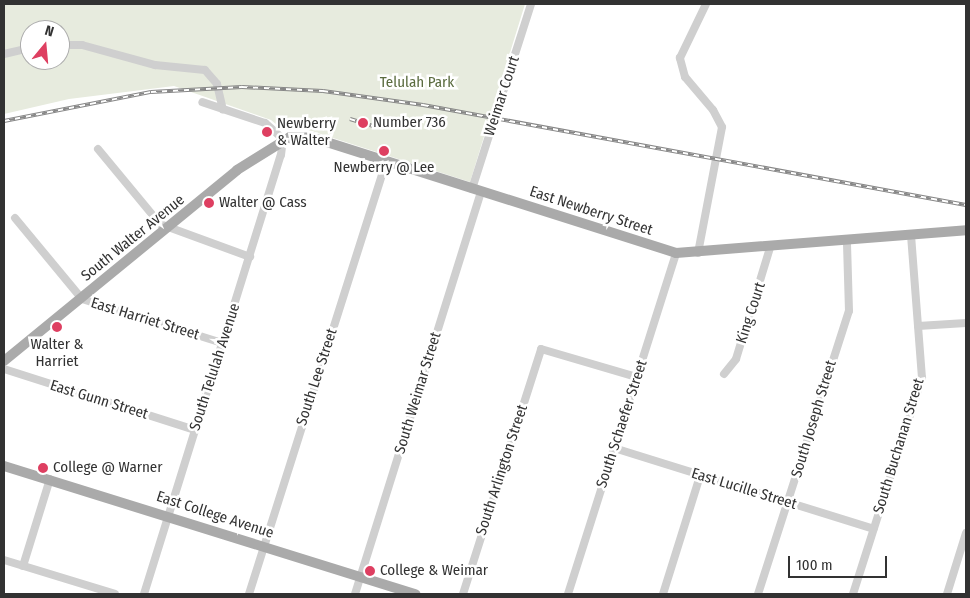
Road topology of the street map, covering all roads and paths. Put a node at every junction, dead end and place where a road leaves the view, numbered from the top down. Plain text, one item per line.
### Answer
1 (531, 4) edge
2 (706, 4) edge
3 (70, 45) edge
4 (20, 50) edge
5 (4, 54) edge
6 (202, 102) dead end
7 (223, 109) junction
8 (283, 139) junction
9 (98, 149) dead end
10 (386, 161) junction
11 (477, 190) junction
12 (15, 218) dead end
13 (168, 229) junction
14 (966, 230) edge
15 (911, 235) junction
16 (847, 242) junction
17 (770, 248) junction
18 (676, 253) junction
19 (698, 253) junction
20 (250, 257) junction
21 (82, 299) junction
22 (966, 323) edge
23 (918, 326) junction
24 (222, 343) junction
25 (4, 361) edge
26 (4, 369) edge
27 (724, 374) dead end
28 (637, 377) junction
29 (195, 430) junction
30 (614, 448) junction
31 (4, 466) edge
32 (700, 476) junction
33 (50, 479) junction
34 (788, 502) junction
35 (168, 516) junction
36 (874, 529) junction
37 (966, 533) edge
38 (264, 547) junction
39 (4, 560) edge
40 (23, 566) junction
41 (360, 577) junction
42 (115, 594) edge
43 (144, 594) edge
44 (249, 594) edge
45 (355, 594) edge
46 (416, 594) edge
47 (463, 594) edge
48 (568, 594) edge
49 (663, 594) edge
50 (758, 594) edge
51 (853, 594) edge
52 (947, 594) edge

1 - 11 street, Weimar Court
2 - 19 street
3 - 7 street
4 - 5 street
6 - 7 street
7 - 8 street
8 - 10 main road, East Newberry Street
8 - 13 main road, South Walter Avenue
8 - 20 street, South Telulah Avenue
9 - 13 street
10 - 11 main road, East Newberry Street
10 - 38 street, South Lee Street
11 - 18 main road, East Newberry Street
11 - 41 street, South Weimar Street
12 - 21 street, East Harriet Street
13 - 20 street
13 - 21 main road, South Walter Avenue
14 - 15 main road, East Newberry Street
15 - 16 main road, East Newberry Street
15 - 23 street, South Buchanan Street
16 - 17 main road, East Newberry Street
16 - 34 street, South Joseph Street
17 - 19 main road, East Newberry Street
17 - 27 street, King Court
18 - 19 main road, East Newberry Street
18 - 28 street, South Schaefer Street
20 - 24 street, South Telulah Avenue
21 - 24 street, East Harriet Street
21 - 25 main road, South Walter Avenue
22 - 23 street
23 - 36 street, South Buchanan Street
24 - 29 street, South Telulah Avenue
26 - 29 street, East Gunn Street
28 - 30 street, South Schaefer Street
28 - 47 street, South Arlington Street
29 - 35 street, South Telulah Avenue
30 - 32 street, East Lucille Street
30 - 48 street, South Schaefer Street
31 - 33 main road, East College Avenue
32 - 34 street, East Lucille Street
32 - 49 street
33 - 35 main road, East College Avenue
33 - 40 street
34 - 36 street, East Lucille Street
34 - 50 street, South Joseph Street
35 - 38 main road, East College Avenue
35 - 43 street, South Telulah Avenue
36 - 51 street, South Buchanan Street
37 - 52 street
38 - 41 main road, East College Avenue
38 - 44 street, South Lee Street
39 - 40 street
40 - 42 street
41 - 45 street, South Weimar Street
41 - 46 main road, East College Avenue

